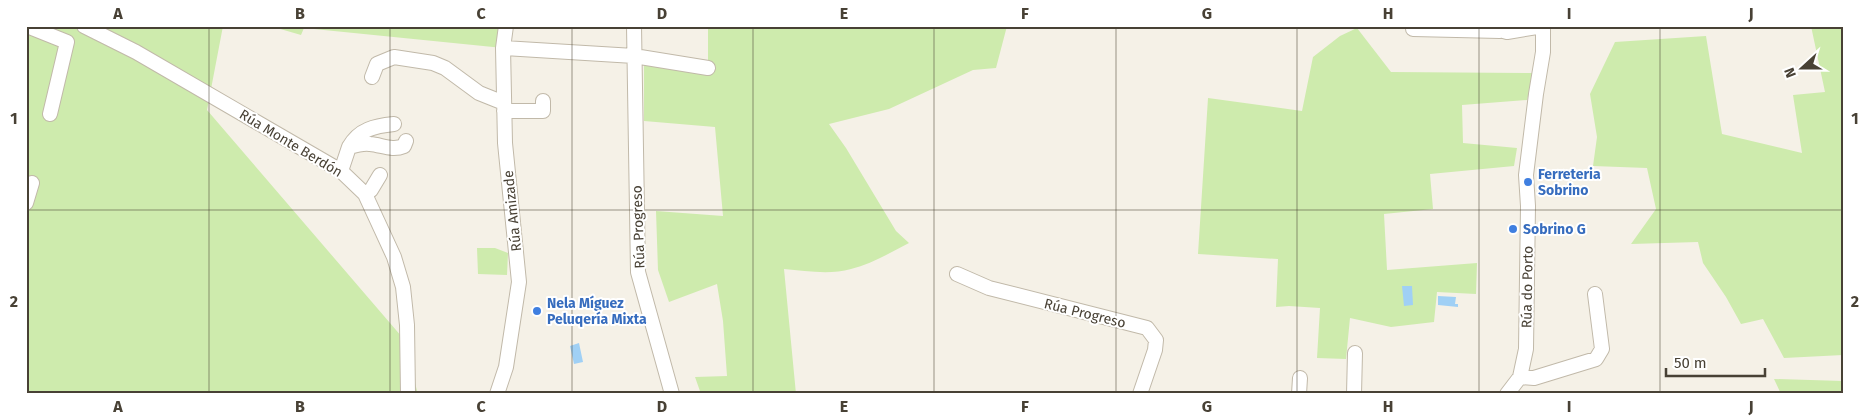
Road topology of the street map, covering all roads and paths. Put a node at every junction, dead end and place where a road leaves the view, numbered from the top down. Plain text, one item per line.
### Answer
1 (26, 26) edge
2 (84, 26) edge
3 (506, 26) edge
4 (634, 26) edge
5 (1543, 26) edge
6 (1413, 29) dead end
7 (1495, 29) edge
8 (503, 48) junction
9 (634, 56) junction
10 (708, 68) dead end
11 (372, 77) dead end
12 (543, 101) dead end
13 (504, 107) junction
14 (50, 114) dead end
15 (394, 124) dead end
16 (406, 141) dead end
17 (349, 147) junction
18 (341, 171) junction
19 (380, 176) dead end
20 (32, 183) dead end
21 (365, 194) junction
22 (26, 203) edge
23 (957, 274) dead end
24 (1595, 294) dead end
25 (1355, 353) dead end
26 (1300, 378) dead end
27 (1520, 378) junction
28 (408, 394) edge
29 (497, 394) edge
30 (672, 394) edge
31 (1140, 394) edge
32 (1299, 394) edge
33 (1354, 394) edge
34 (1507, 394) edge

1 - 14 street
2 - 18 street, Rúa Monte Berdón
3 - 8 street, Rúa Amizade
4 - 9 street, Rúa Progreso
5 - 7 street
5 - 27 street, Rúa do Porto
6 - 7 street
8 - 9 street
8 - 13 street, Rúa Amizade
9 - 10 street
9 - 30 street, Rúa Progreso
11 - 13 street
12 - 13 street
13 - 29 street, Rúa Amizade
15 - 17 street
16 - 17 street
17 - 18 street
18 - 21 street, Rúa Monte Berdón
19 - 21 street
20 - 22 street
21 - 28 street, Rúa Monte Berdón
23 - 31 street, Rúa Progreso
24 - 27 street
25 - 33 street
26 - 32 street
27 - 34 street, Rúa do Porto

